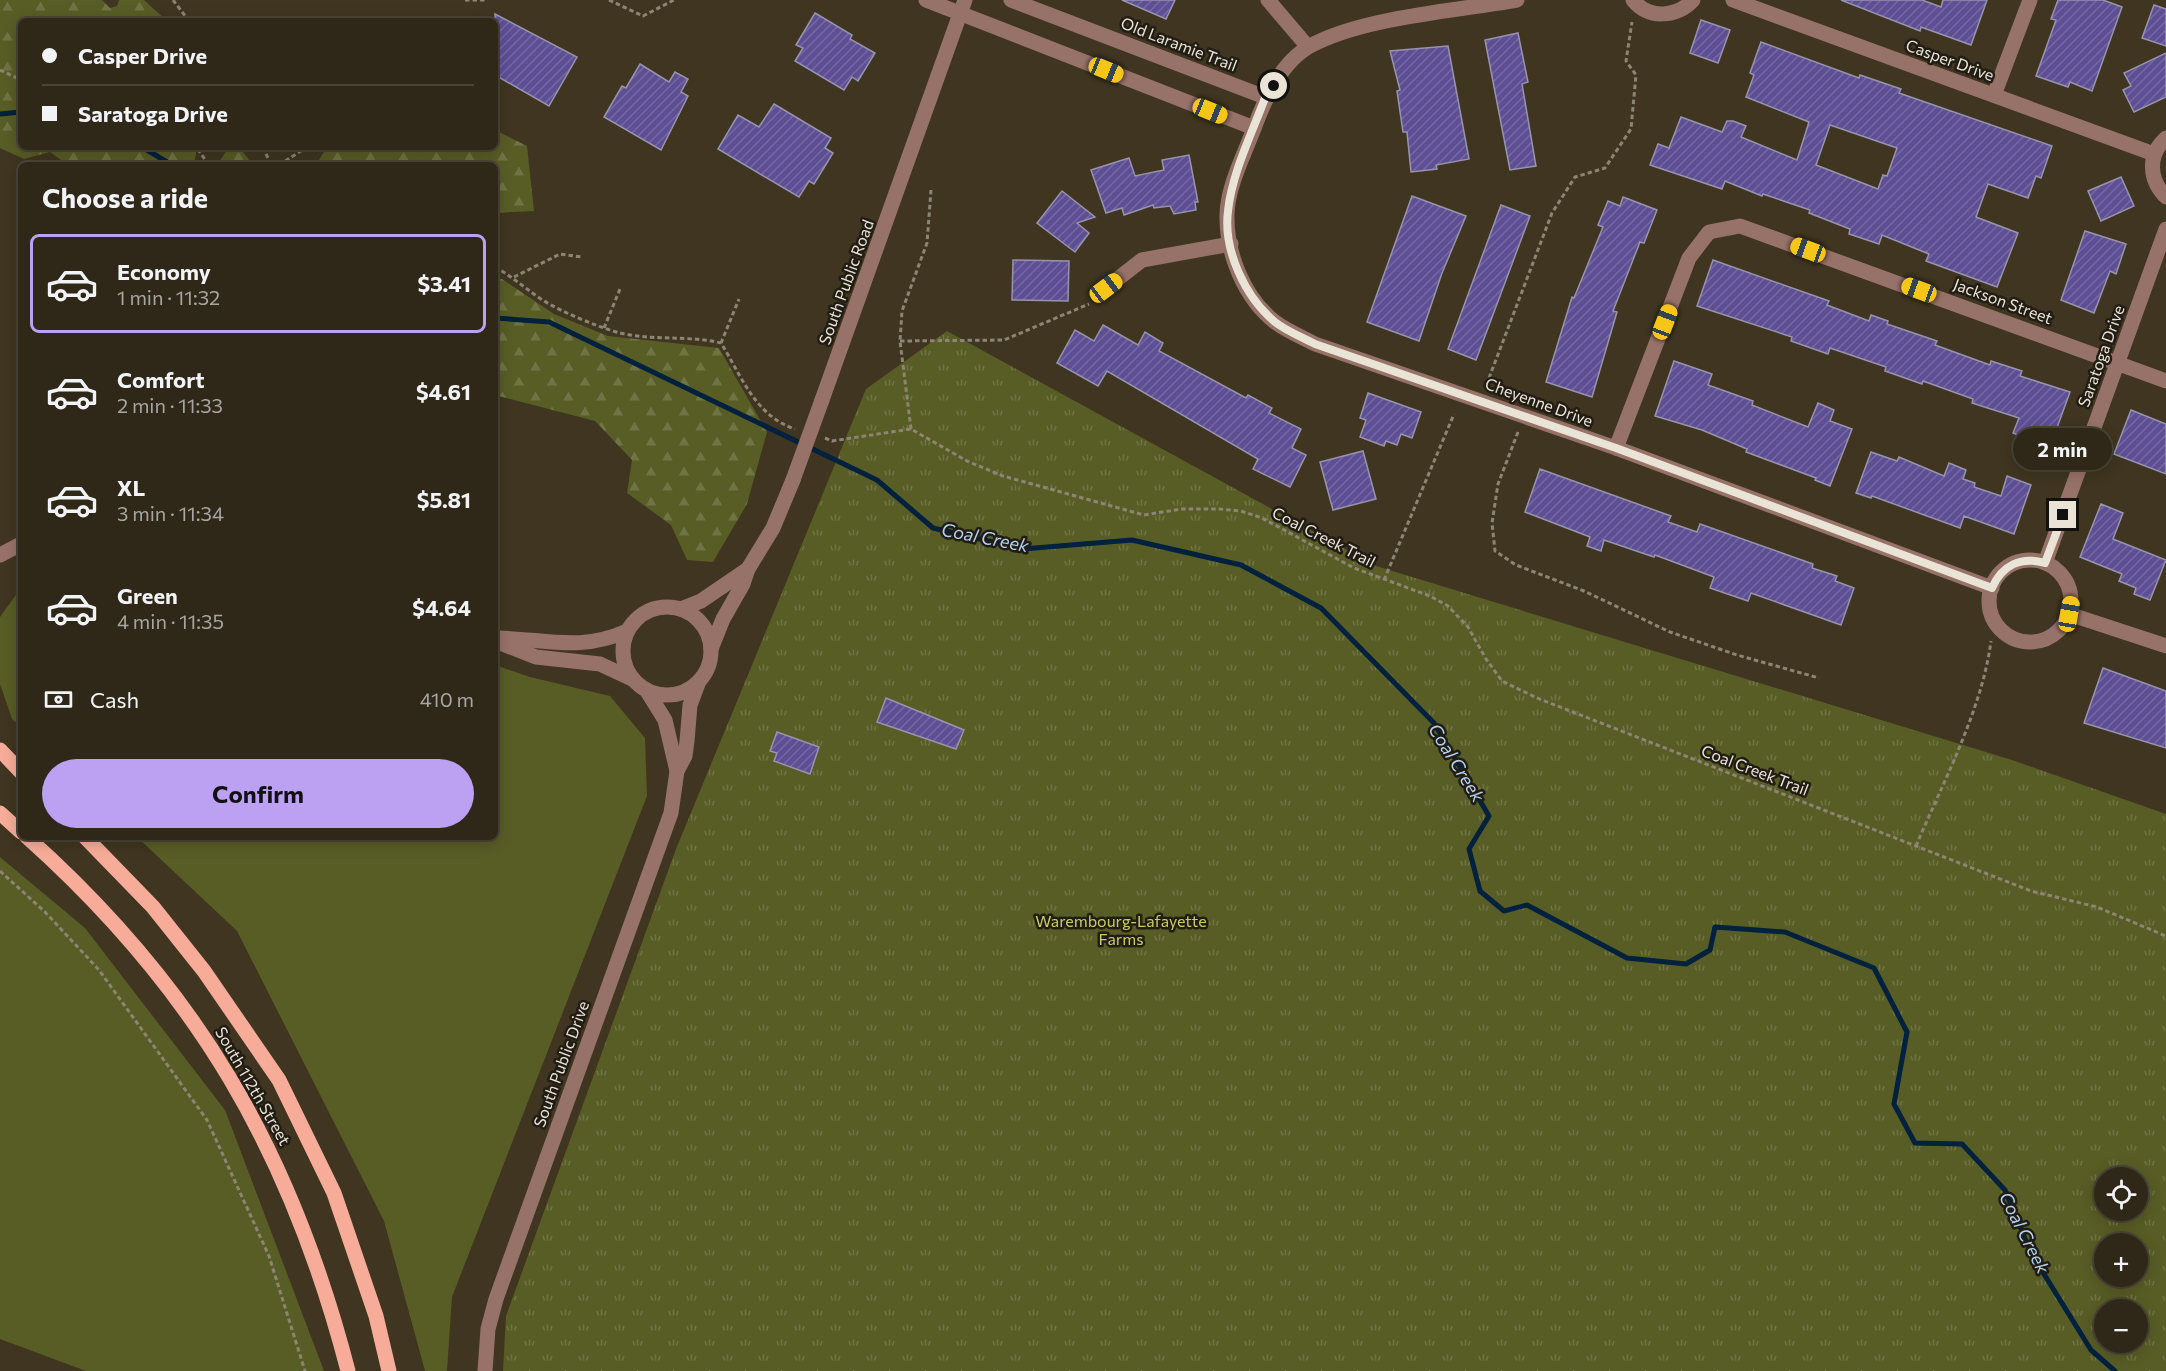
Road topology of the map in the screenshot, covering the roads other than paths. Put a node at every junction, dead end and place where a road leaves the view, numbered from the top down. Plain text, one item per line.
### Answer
1 (926, 0) edge
2 (1011, 0) edge
3 (1268, 0) edge
4 (1517, 0) edge
5 (1633, 0) edge
6 (1693, 0) edge
7 (1733, 0) edge
8 (2030, 0) edge
9 (963, 6) edge
10 (1308, 47) junction
11 (1994, 95) junction
12 (1265, 98) junction
13 (1254, 128) junction
14 (2166, 138) edge
15 (2154, 154) junction
16 (2166, 197) edge
17 (2166, 229) edge
18 (1231, 244) junction
19 (1106, 288) dead end
20 (2119, 363) junction
21 (2166, 381) edge
22 (1616, 448) junction
23 (18, 546) edge
24 (0, 555) edge
25 (2045, 563) junction
26 (748, 569) junction
27 (1992, 588) junction
28 (681, 609) junction
29 (2069, 614) junction
30 (627, 631) junction
31 (498, 640) edge
32 (498, 641) edge
33 (2166, 646) edge
34 (711, 649) junction
35 (632, 679) junction
36 (699, 681) junction
37 (647, 691) junction
38 (0, 750) edge
39 (0, 765) edge
40 (18, 769) edge
41 (677, 771) junction
42 (18, 780) edge
43 (0, 813) edge
44 (18, 829) edge
45 (30, 840) edge
46 (88, 840) edge
47 (348, 1371) edge
48 (389, 1371) edge
49 (484, 1371) edge

1 - 9 street
2 - 12 street, Old Laramie Trail
3 - 10 street
4 - 10 street
5 - 6 street
7 - 11 street, Casper Drive
8 - 11 street
9 - 13 street
9 - 26 street, South Public Road, bridge
10 - 12 street
11 - 15 street, Casper Drive
12 - 13 street
13 - 18 street, Cheyenne Drive
14 - 15 street
15 - 16 street
17 - 20 street, Saratoga Drive
18 - 19 street
18 - 22 street, Cheyenne Drive
20 - 21 street, Jackson Street
20 - 22 street, Jackson Street
20 - 25 street, Saratoga Drive
22 - 27 street, Cheyenne Drive
23 - 24 street
25 - 27 street
25 - 29 street
26 - 28 street, South Public Road
26 - 34 street, South Public Road
27 - 29 street
28 - 30 street
28 - 34 street
29 - 33 street
30 - 31 street
30 - 35 street
32 - 35 street
34 - 36 street
35 - 37 street
36 - 37 street
36 - 41 street
37 - 41 street
38 - 40 main road
39 - 42 main road
41 - 49 street, South Public Drive
43 - 44 main road
45 - 47 main road, South 112th Street
46 - 48 main road, South 112th Street

